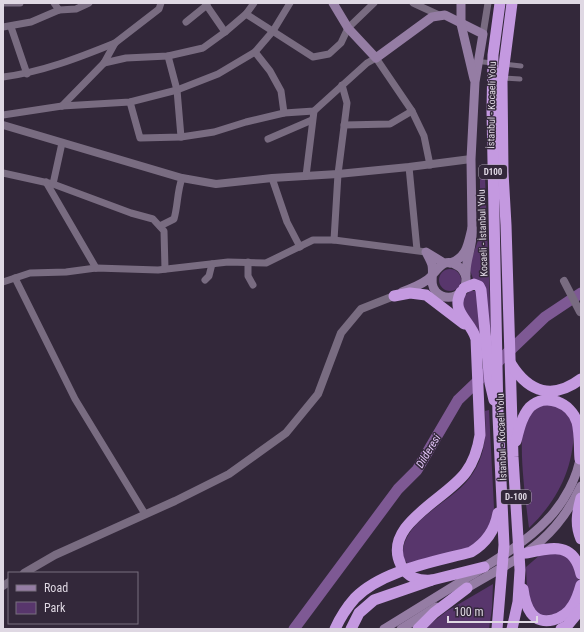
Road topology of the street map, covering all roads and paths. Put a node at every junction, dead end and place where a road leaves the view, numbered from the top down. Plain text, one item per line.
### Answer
1 (3, 3) edge
2 (20, 3) edge
3 (54, 3) edge
4 (88, 3) edge
5 (161, 3) edge
6 (254, 3) edge
7 (290, 3) edge
8 (333, 3) edge
9 (374, 3) edge
10 (413, 3) edge
11 (461, 3) edge
12 (488, 3) edge
13 (500, 3) edge
14 (512, 3) edge
15 (206, 4) edge
16 (247, 9) edge
17 (59, 10) junction
18 (438, 15) junction
19 (186, 22) dead end
20 (461, 24) junction
21 (11, 26) junction
22 (3, 27) edge
23 (348, 28) junction
24 (273, 31) junction
25 (225, 32) junction
26 (483, 34) junction
27 (115, 43) junction
28 (255, 52) junction
29 (168, 56) junction
30 (486, 57) junction
31 (376, 58) junction
32 (104, 64) junction
33 (521, 66) dead end
34 (27, 74) junction
35 (3, 77) edge
36 (502, 78) junction
37 (520, 80) dead end
38 (475, 82) junction
39 (342, 85) junction
40 (177, 90) junction
41 (130, 102) junction
42 (62, 106) junction
43 (314, 111) junction
44 (412, 111) junction
45 (284, 113) junction
46 (3, 115) edge
47 (312, 120) junction
48 (3, 124) edge
49 (344, 125) junction
50 (181, 137) junction
51 (268, 139) dead end
52 (62, 144) junction
53 (471, 159) junction
54 (430, 165) junction
55 (409, 167) junction
56 (3, 173) edge
57 (338, 174) junction
58 (306, 176) junction
59 (182, 178) junction
60 (272, 178) junction
61 (50, 183) junction
62 (160, 226) junction
63 (472, 228) junction
64 (334, 240) junction
65 (300, 246) junction
66 (421, 251) junction
67 (248, 262) junction
68 (447, 263) junction
69 (212, 264) junction
70 (96, 268) junction
71 (165, 269) junction
72 (432, 275) junction
73 (16, 278) junction
74 (205, 280) dead end
75 (564, 281) dead end
76 (3, 282) edge
77 (253, 285) dead end
78 (464, 285) junction
79 (394, 296) junction
80 (580, 312) dead end
81 (492, 344) junction
82 (476, 356) junction
83 (511, 364) junction
84 (581, 379) edge
85 (580, 454) edge
86 (513, 457) junction
87 (581, 486) edge
88 (500, 492) junction
89 (581, 498) edge
90 (145, 514) junction
91 (581, 539) edge
92 (527, 554) junction
93 (484, 567) junction
94 (520, 570) junction
95 (26, 572) edge
96 (581, 574) edge
97 (432, 580) junction
98 (581, 585) edge
99 (467, 588) junction
100 (581, 609) edge
101 (352, 627) edge
102 (497, 627) edge
103 (335, 629) edge
104 (384, 629) edge
105 (401, 629) edge
106 (418, 629) edge
107 (512, 629) edge
108 (561, 629) edge

1 - 2 street
3 - 17 street
4 - 17 street
5 - 27 street
6 - 16 street
7 - 24 street
8 - 23 main road
9 - 23 street
10 - 18 street
11 - 20 main road
12 - 26 street
13 - 30 highway, Kocaeli - İstanbul Yolu / D100
14 - 36 highway, İstanbul - Kocaeli Yolu / D100
15 - 19 street
15 - 25 street
16 - 24 street
16 - 25 street
17 - 21 street
18 - 20 main road
18 - 31 main road
20 - 26 main road
20 - 38 main road
21 - 22 street
21 - 34 street
23 - 24 street
23 - 31 main road
24 - 28 street
25 - 29 street
26 - 30 main road
27 - 32 street
27 - 34 street
28 - 40 street
28 - 45 street
29 - 32 street
29 - 40 street
30 - 33 street
30 - 38 main road
30 - 81 highway, Kocaeli - İstanbul Yolu / D100
31 - 39 street
31 - 44 street
32 - 42 street
34 - 35 street
36 - 37 street
36 - 83 highway, İstanbul - Kocaeli Yolu / D100
38 - 53 main road
39 - 43 street
39 - 49 street
40 - 41 street
40 - 50 street
41 - 42 street
41 - 50 street
42 - 46 street
43 - 45 street
43 - 47 street
44 - 49 street
44 - 54 street
45 - 50 street
47 - 51 street
47 - 58 street
48 - 52 street
49 - 57 street
52 - 59 street
52 - 61 street
53 - 54 street
53 - 63 main road
54 - 55 street
55 - 57 street
55 - 66 street
56 - 61 street
57 - 58 street
57 - 64 street
58 - 60 street
59 - 60 street
59 - 62 street
60 - 65 street
61 - 62 street
61 - 70 street
62 - 71 street
63 - 68 main road
63 - 78 main road
64 - 65 street
64 - 66 street
65 - 67 street
66 - 68 main road
66 - 72 main road
67 - 69 street
67 - 77 street
68 - 72 main road
68 - 78 main road
69 - 71 street
69 - 74 street
70 - 71 street
70 - 73 street
72 - 78 main road
72 - 79 main road
73 - 76 street
73 - 90 street
75 - 80 street
78 - 81 highway
78 - 82 highway
79 - 82 highway
79 - 90 street
81 - 88 highway, D100
82 - 97 highway
83 - 84 highway
83 - 86 highway, İstanbul - Kocaeli Yolu / D-100
85 - 86 highway
85 - 93 main road
86 - 94 highway, İstanbul - Kocaeli Yolu / D-100
87 - 92 main road
88 - 102 highway, D100
88 - 103 highway
89 - 91 highway
90 - 95 street
92 - 96 highway
92 - 99 main road
93 - 97 highway
93 - 104 main road
94 - 98 highway
94 - 107 highway, İstanbul - Kocaeli Yolu / D-100
97 - 101 highway
99 - 105 main road
99 - 106 highway
100 - 108 highway

